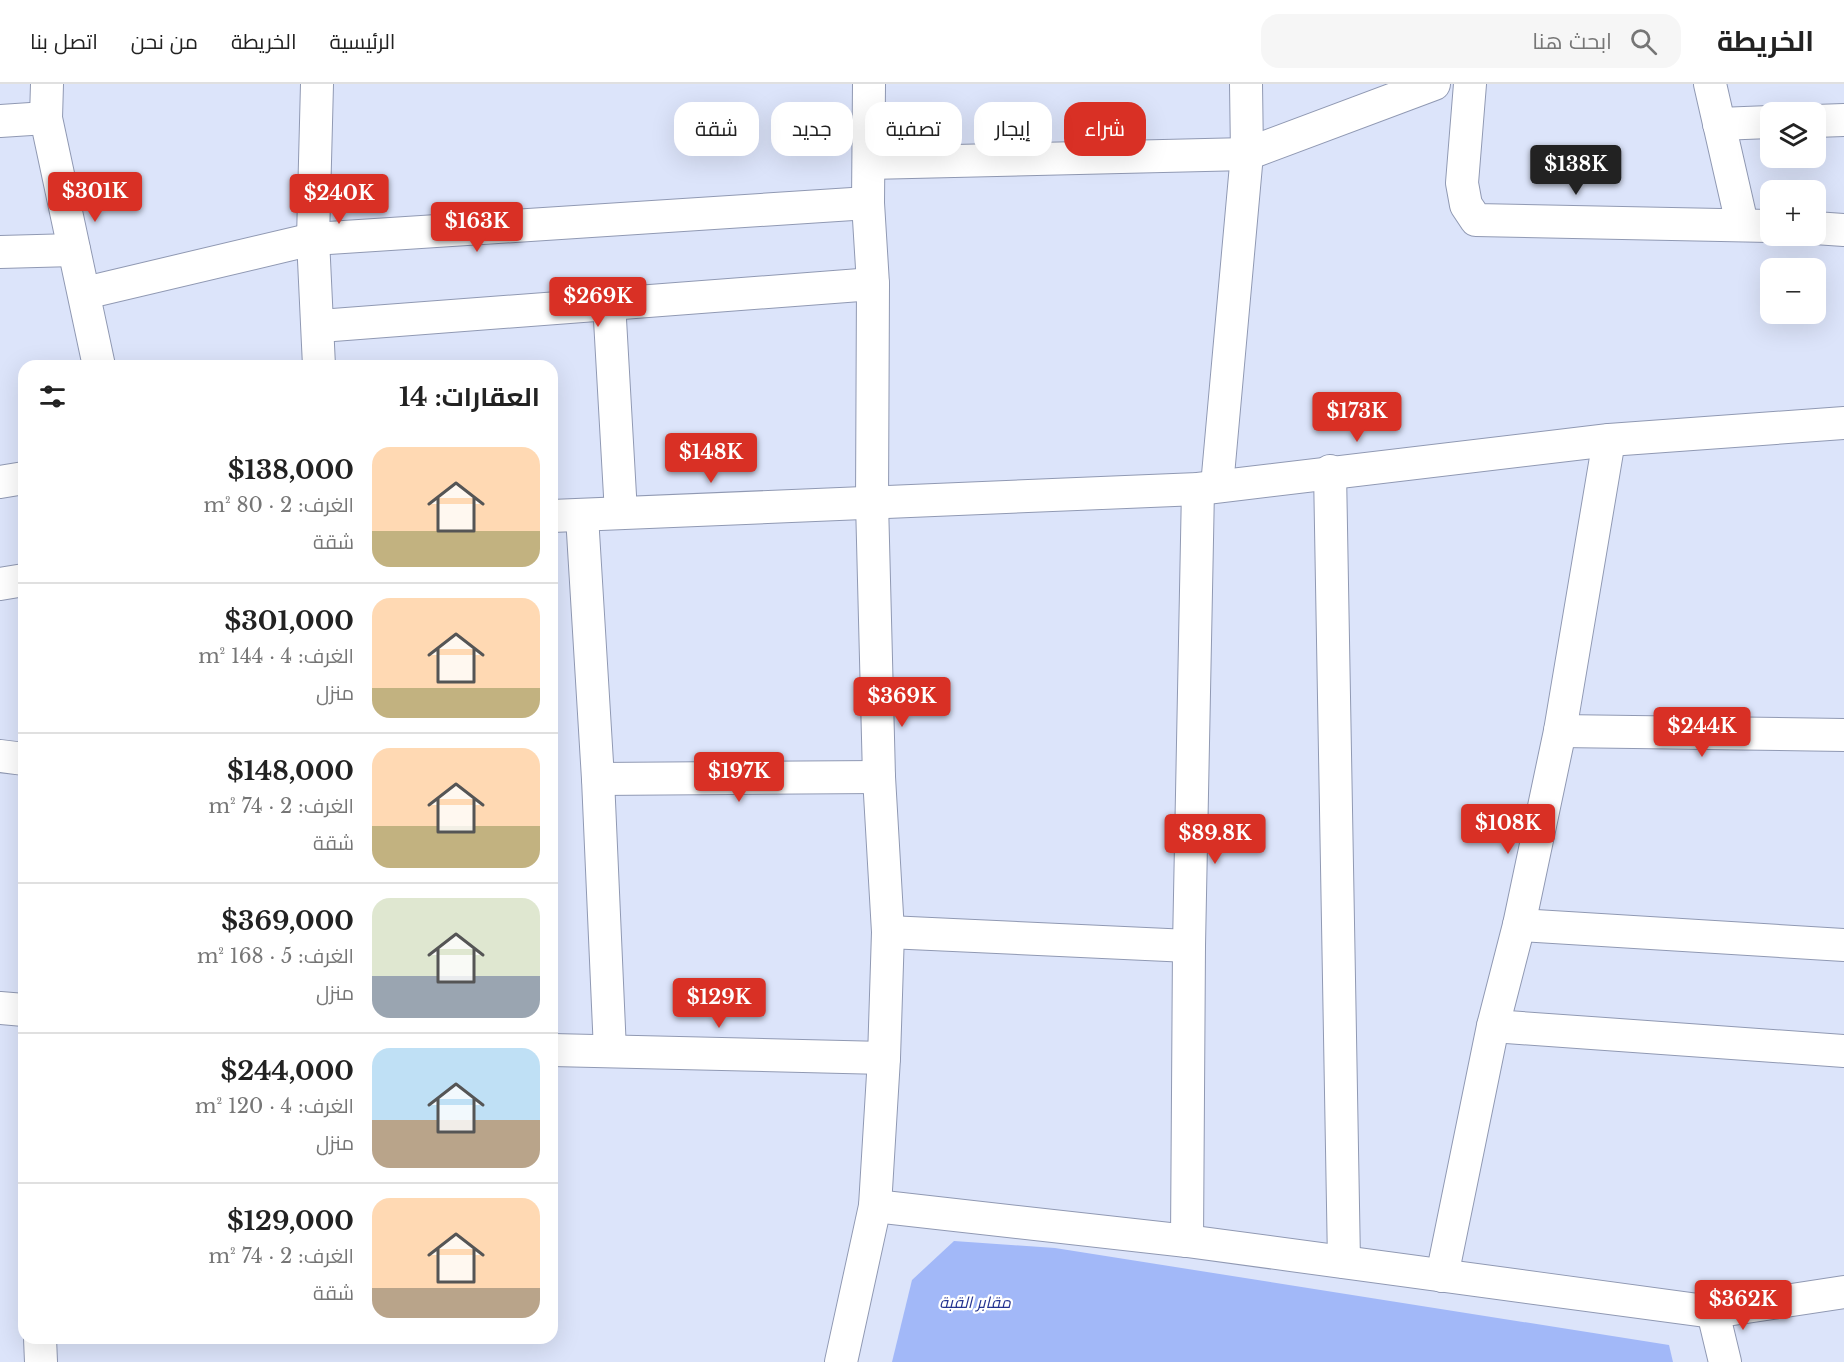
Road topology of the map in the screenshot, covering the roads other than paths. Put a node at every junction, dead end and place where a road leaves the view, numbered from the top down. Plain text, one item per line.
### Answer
1 (47, 84) edge
2 (316, 84) edge
3 (869, 84) edge
4 (1246, 84) edge
5 (1434, 84) edge
6 (1470, 84) edge
7 (1710, 84) edge
8 (46, 118) junction
9 (1844, 120) edge
10 (0, 121) edge
11 (1826, 121) edge
12 (1760, 122) edge
13 (1719, 124) junction
14 (1247, 154) junction
15 (869, 163) junction
16 (868, 203) junction
17 (1756, 225) edge
18 (1826, 229) edge
19 (1844, 230) edge
20 (313, 239) junction
21 (74, 250) junction
22 (0, 252) edge
23 (873, 284) junction
24 (85, 293) junction
25 (609, 303) junction
26 (320, 326) junction
27 (98, 360) edge
28 (320, 360) edge
29 (1844, 423) edge
30 (1609, 440) junction
31 (1330, 471) junction
32 (18, 479) edge
33 (0, 482) edge
34 (1208, 488) junction
35 (872, 502) junction
36 (621, 513) junction
37 (567, 516) edge
38 (18, 581) edge
39 (0, 584) edge
40 (1560, 731) junction
41 (1844, 735) edge
42 (0, 756) edge
43 (18, 758) edge
44 (879, 777) junction
45 (598, 779) junction
46 (1519, 925) junction
47 (888, 932) junction
48 (1844, 945) edge
49 (1189, 946) junction
50 (0, 1008) edge
51 (18, 1010) edge
52 (1493, 1026) junction
53 (558, 1050) edge
54 (610, 1051) junction
55 (1844, 1051) edge
56 (884, 1058) junction
57 (874, 1206) junction
58 (1186, 1241) junction
59 (1344, 1262) junction
60 (1442, 1276) junction
61 (1844, 1292) edge
62 (1713, 1312) junction
63 (40, 1344) edge
64 (41, 1362) edge
65 (841, 1362) edge
66 (1725, 1362) edge

1 - 8 street
2 - 20 street
3 - 15 street
4 - 14 street
5 - 14 street
6 - 17 street
7 - 13 street
8 - 10 street
8 - 21 street
9 - 11 street
12 - 13 street
13 - 17 street
14 - 15 street
14 - 34 street
15 - 16 street
16 - 20 street
16 - 23 street
18 - 19 street
20 - 24 street
20 - 26 street
21 - 22 street
21 - 24 street
23 - 25 street
23 - 35 street
24 - 27 street
25 - 26 street
25 - 36 street
26 - 28 street
29 - 30 street
30 - 31 street
30 - 40 street
31 - 34 street
31 - 59 street
32 - 33 street
34 - 35 street
34 - 49 street
35 - 36 street
35 - 44 street
36 - 37 street
37 - 45 street
38 - 39 street
40 - 41 street
40 - 46 street
42 - 43 street
44 - 45 street
44 - 47 street
45 - 54 street
46 - 48 street
46 - 52 street
47 - 49 street
47 - 56 street
49 - 58 street
50 - 51 street
52 - 55 street
52 - 60 street
53 - 54 street
54 - 56 street
56 - 57 street
57 - 58 street
57 - 65 street
58 - 59 street
59 - 60 street
60 - 62 street
61 - 62 street
62 - 66 street
63 - 64 street

